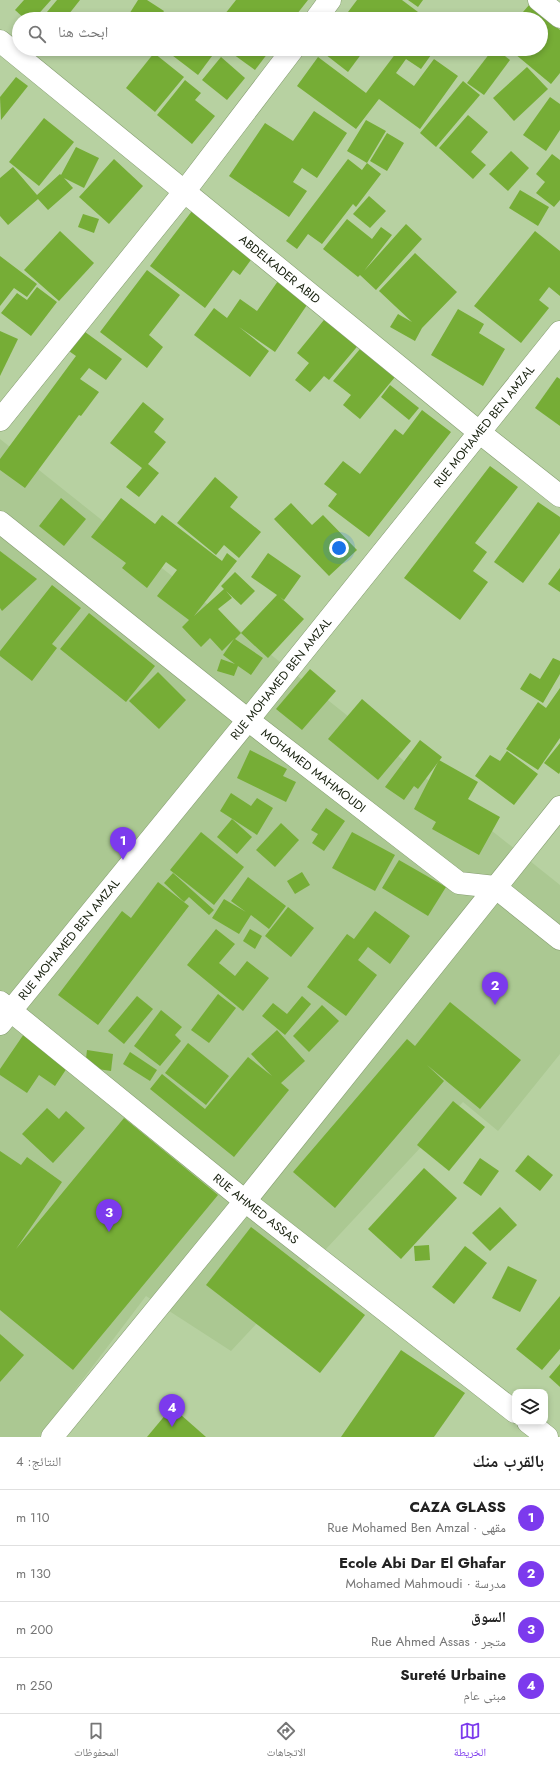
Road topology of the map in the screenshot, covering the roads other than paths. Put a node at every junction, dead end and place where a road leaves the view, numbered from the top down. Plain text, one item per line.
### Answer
1 (330, 0) edge
2 (539, 0) edge
3 (321, 12) edge
4 (560, 17) edge
5 (0, 41) edge
6 (12, 51) edge
7 (18, 56) edge
8 (288, 56) edge
9 (184, 192) junction
10 (560, 332) edge
11 (0, 420) edge
12 (479, 432) junction
13 (560, 496) edge
14 (0, 522) edge
15 (248, 720) junction
16 (560, 807) edge
17 (495, 887) junction
18 (560, 939) edge
19 (3, 1012) edge
20 (245, 1201) junction
21 (512, 1410) edge
22 (532, 1425) edge
23 (52, 1437) edge
24 (547, 1437) edge

1 - 3 street
2 - 4 street
5 - 6 street, ABDELKADER ABID
7 - 9 street, ABDELKADER ABID
8 - 9 street
9 - 11 street
9 - 12 street, ABDELKADER ABID
10 - 12 street, RUE MOHAMED BEN AMZAL
12 - 13 street, ABDELKADER ABID
12 - 15 street, RUE MOHAMED BEN AMZAL
14 - 15 street, MOHAMED MAHMOUDI
15 - 17 street, MOHAMED MAHMOUDI
15 - 19 street, RUE MOHAMED BEN AMZAL
16 - 17 street
17 - 18 street
17 - 20 street
19 - 20 street, RUE AHMED ASSAS
20 - 21 street, RUE AHMED ASSAS
20 - 23 street
22 - 24 street

